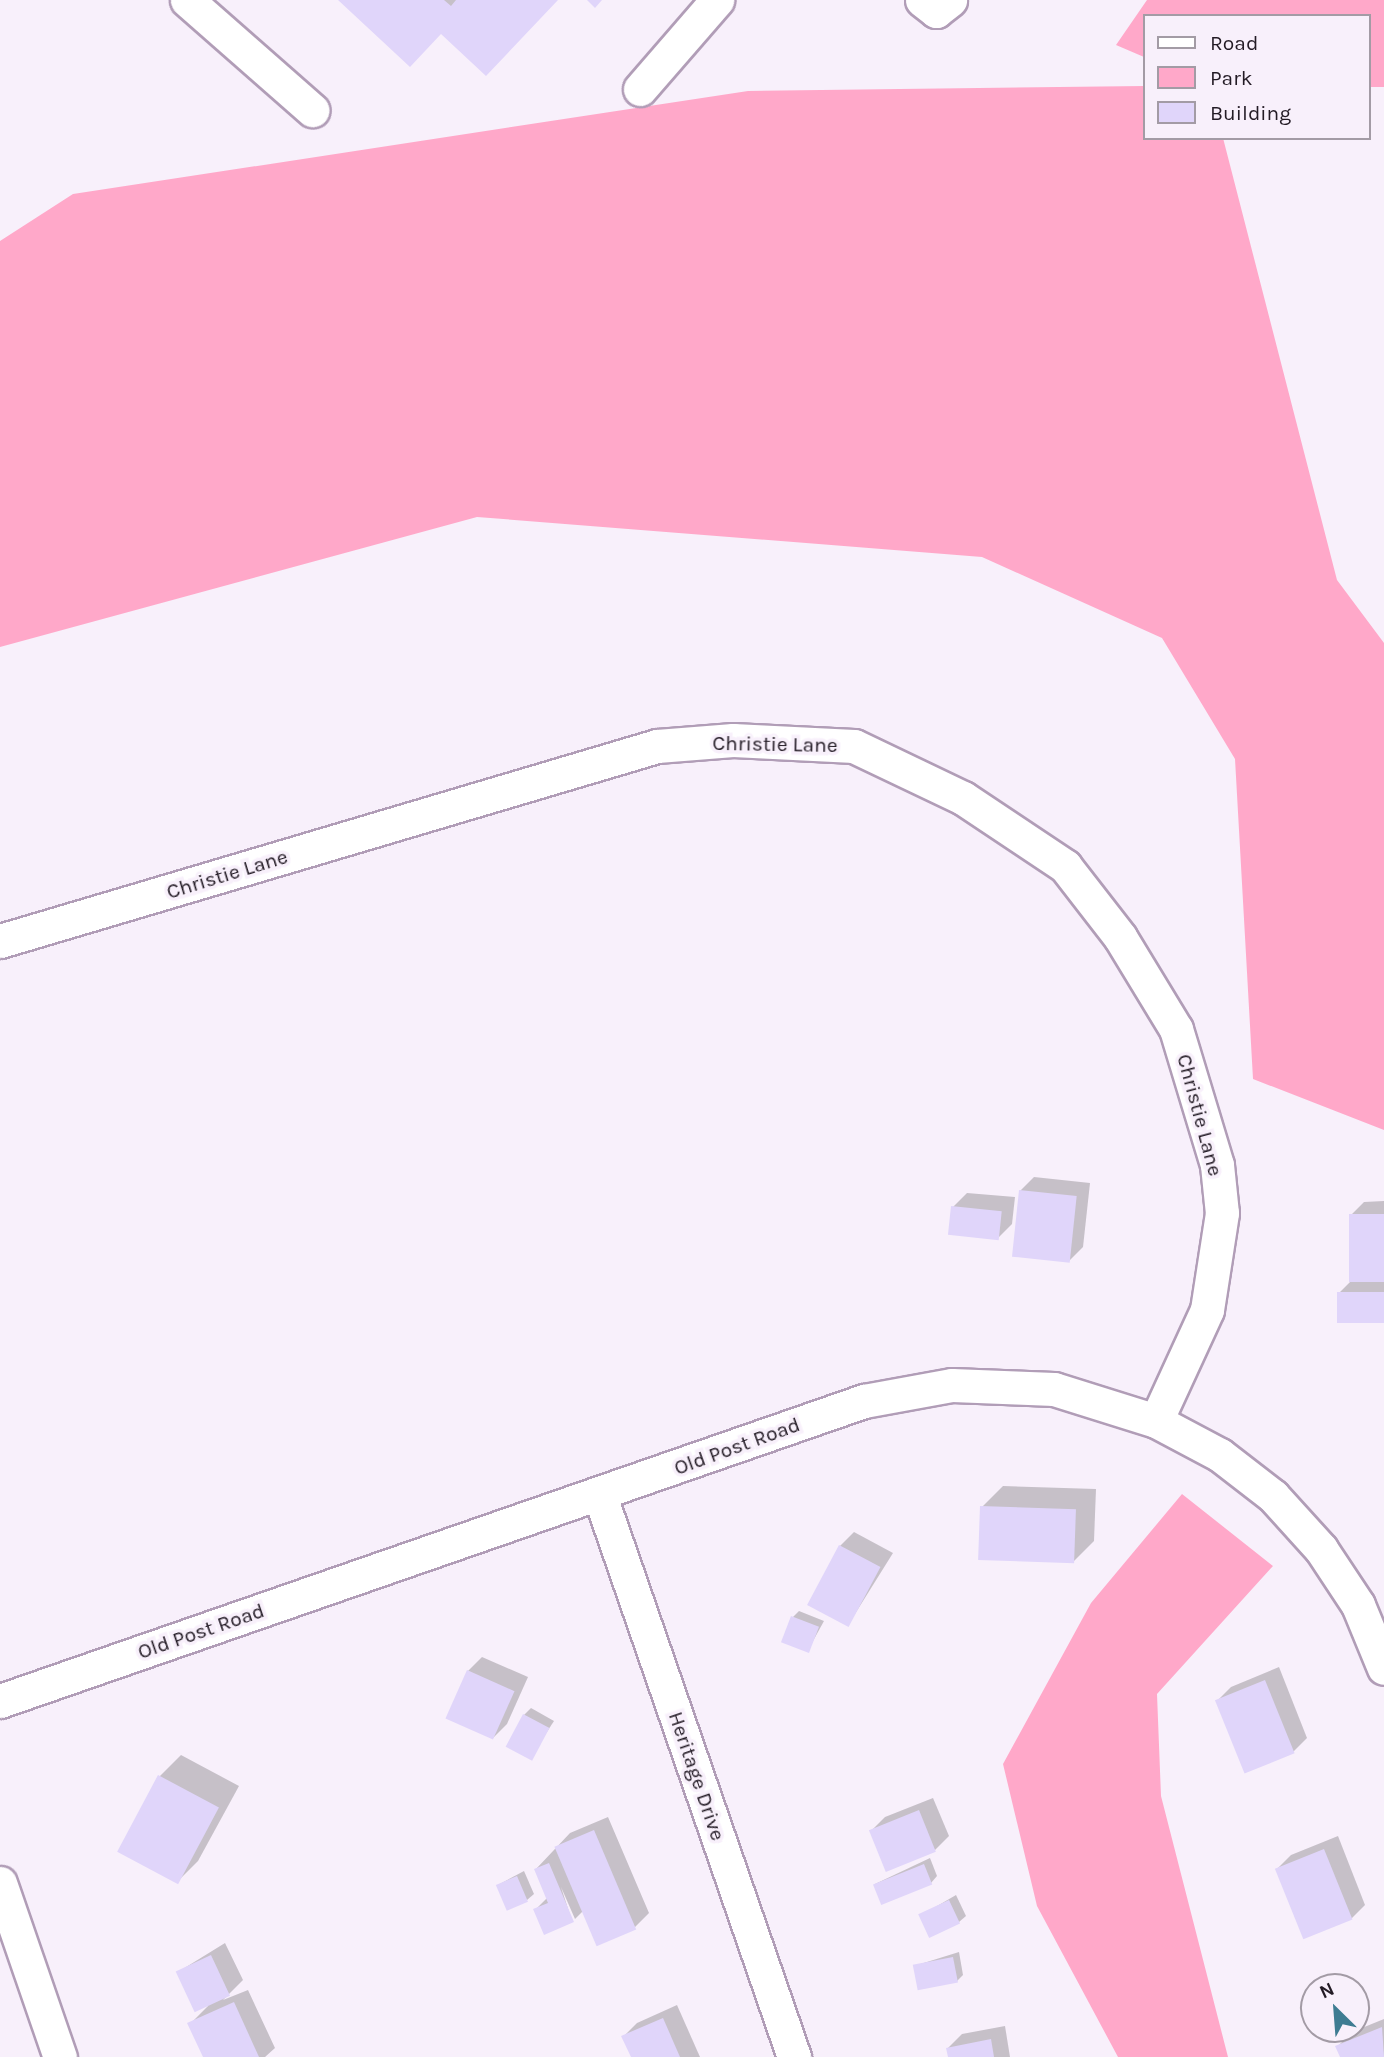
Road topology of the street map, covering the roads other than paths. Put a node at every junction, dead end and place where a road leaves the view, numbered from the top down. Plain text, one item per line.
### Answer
1 (187, 0) edge
2 (717, 0) edge
3 (922, 0) edge
4 (950, 0) edge
5 (640, 89) dead end
6 (312, 110) dead end
7 (0, 941) edge
8 (1156, 1421) junction
9 (600, 1496) junction
10 (1384, 1668) edge
11 (0, 1701) edge
12 (0, 1883) edge
13 (60, 2057) edge
14 (794, 2057) edge

1 - 6 street
2 - 5 street
3 - 4 street
7 - 8 street, Christie Lane
8 - 9 street, Old Post Road
8 - 10 street, Old Post Road
9 - 11 street, Old Post Road
9 - 14 street, Heritage Drive
12 - 13 street

